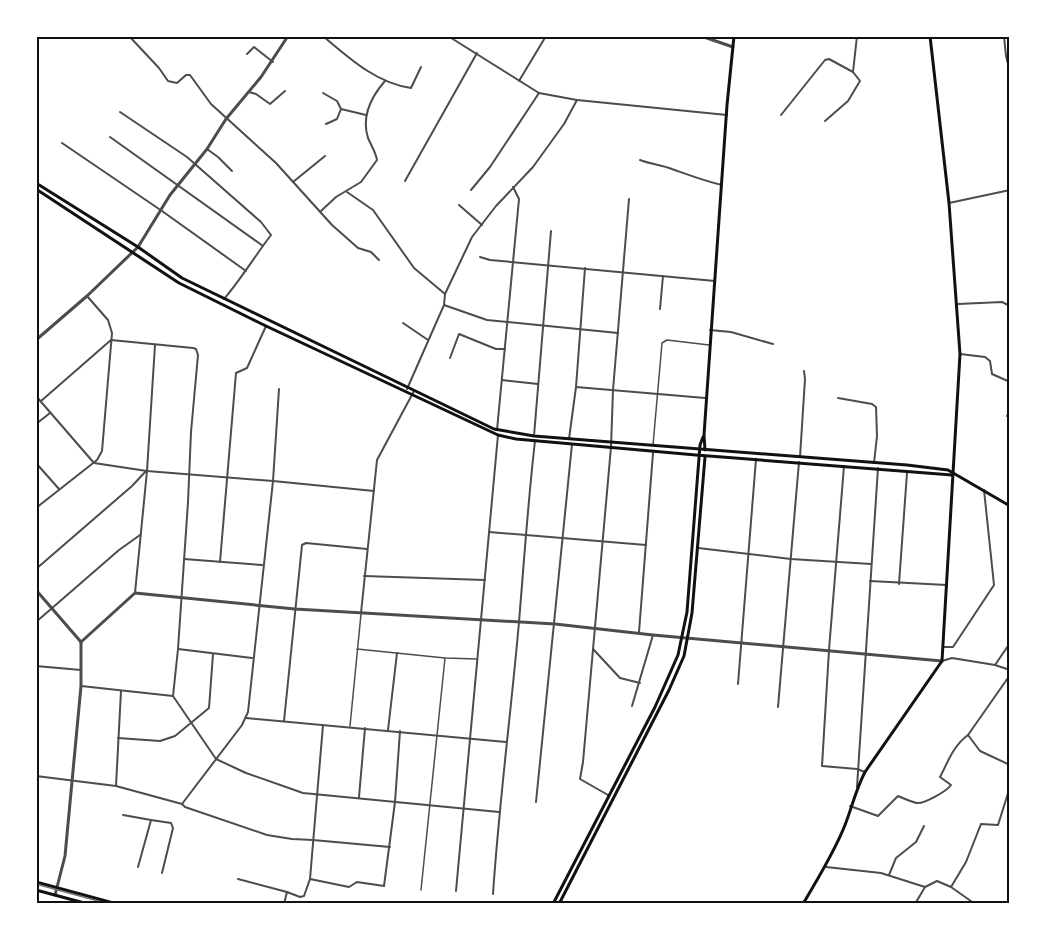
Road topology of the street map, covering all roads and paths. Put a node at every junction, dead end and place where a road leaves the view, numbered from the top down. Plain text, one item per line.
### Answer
1 (129, 36) edge
2 (288, 36) edge
3 (323, 36) edge
4 (448, 36) edge
5 (546, 36) edge
6 (701, 36) edge
7 (734, 36) edge
8 (857, 36) edge
9 (930, 36) edge
10 (1004, 36) edge
11 (733, 47) junction
12 (477, 53) junction
13 (246, 54) dead end
14 (273, 62) junction
15 (421, 67) dead end
16 (853, 72) junction
17 (1010, 72) edge
18 (386, 81) junction
19 (519, 81) junction
20 (285, 91) dead end
21 (249, 92) junction
22 (323, 93) dead end
23 (539, 93) junction
24 (578, 100) junction
25 (341, 110) junction
26 (120, 112) dead end
27 (366, 115) junction
28 (727, 115) junction
29 (782, 115) dead end
30 (226, 119) junction
31 (825, 122) dead end
32 (326, 124) dead end
33 (110, 137) dead end
34 (62, 143) dead end
35 (207, 149) junction
36 (325, 156) dead end
37 (640, 160) dead end
38 (196, 164) junction
39 (232, 171) dead end
40 (293, 182) junction
41 (405, 182) dead end
42 (36, 183) edge
43 (722, 185) junction
44 (178, 186) junction
45 (513, 188) junction
46 (36, 189) edge
47 (471, 190) dead end
48 (1010, 190) edge
49 (347, 192) junction
50 (629, 199) dead end
51 (949, 203) junction
52 (459, 205) dead end
53 (162, 211) junction
54 (321, 211) junction
55 (482, 225) junction
56 (551, 231) dead end
57 (263, 246) junction
58 (138, 247) junction
59 (131, 252) junction
60 (480, 257) dead end
61 (379, 260) dead end
62 (512, 262) junction
63 (548, 265) junction
64 (585, 268) junction
65 (246, 271) junction
66 (623, 272) junction
67 (663, 276) junction
68 (715, 281) junction
69 (446, 294) junction
70 (87, 296) junction
71 (224, 299) junction
72 (958, 304) junction
73 (444, 305) junction
74 (1010, 306) edge
75 (660, 309) dead end
76 (507, 322) junction
77 (403, 323) dead end
78 (544, 326) junction
79 (266, 327) junction
80 (580, 329) junction
81 (710, 330) junction
82 (618, 333) junction
83 (36, 340) edge
84 (111, 340) junction
85 (429, 340) junction
86 (773, 344) dead end
87 (155, 345) junction
88 (709, 345) junction
89 (505, 349) junction
90 (960, 354) junction
91 (450, 357) dead end
92 (804, 371) dead end
93 (502, 380) junction
94 (1010, 382) edge
95 (538, 384) junction
96 (576, 387) junction
97 (407, 388) junction
98 (279, 389) dead end
99 (613, 390) junction
100 (414, 391) junction
101 (405, 393) junction
102 (656, 394) junction
103 (36, 396) edge
104 (412, 396) junction
105 (705, 398) junction
106 (838, 398) dead end
107 (41, 402) junction
108 (1010, 410) edge
109 (51, 413) junction
110 (1007, 416) dead end
111 (36, 424) edge
112 (497, 430) junction
113 (498, 435) junction
114 (704, 435) junction
115 (534, 438) junction
116 (569, 439) junction
117 (572, 444) junction
118 (611, 445) junction
119 (653, 446) junction
120 (699, 450) junction
121 (705, 450) junction
122 (653, 452) junction
123 (699, 456) junction
124 (705, 456) junction
125 (800, 457) junction
126 (756, 459) junction
127 (94, 462) junction
128 (800, 462) junction
129 (36, 463) edge
130 (874, 463) junction
131 (844, 466) junction
132 (878, 468) junction
133 (907, 470) junction
134 (147, 471) junction
135 (189, 473) junction
136 (954, 475) junction
137 (228, 478) junction
138 (273, 481) junction
139 (59, 489) junction
140 (984, 490) junction
141 (374, 491) junction
142 (1010, 506) edge
143 (36, 508) edge
144 (489, 532) junction
145 (140, 535) junction
146 (525, 536) junction
147 (563, 539) junction
148 (603, 541) junction
149 (646, 545) junction
150 (698, 548) junction
151 (367, 549) junction
152 (748, 555) junction
153 (184, 559) junction
154 (791, 559) junction
155 (220, 562) junction
156 (837, 562) junction
157 (871, 564) junction
158 (263, 565) junction
159 (36, 569) edge
160 (364, 576) junction
161 (486, 580) junction
162 (870, 581) junction
163 (899, 584) junction
164 (947, 585) junction
165 (36, 590) edge
166 (135, 593) junction
167 (181, 596) junction
168 (259, 605) junction
169 (51, 608) junction
170 (295, 608) junction
171 (361, 613) junction
172 (482, 619) junction
173 (36, 622) edge
174 (519, 622) junction
175 (555, 624) junction
176 (594, 629) junction
177 (639, 632) junction
178 (652, 635) junction
179 (683, 637) junction
180 (688, 638) junction
181 (81, 642) junction
182 (742, 642) junction
183 (1010, 643) edge
184 (784, 646) junction
185 (943, 647) junction
186 (178, 649) junction
187 (357, 649) junction
188 (592, 649) junction
189 (829, 650) junction
190 (864, 652) junction
191 (397, 653) junction
192 (213, 654) junction
193 (252, 658) junction
194 (445, 658) junction
195 (478, 659) junction
196 (942, 660) junction
197 (994, 665) junction
198 (37, 666) edge
199 (81, 670) junction
200 (1010, 670) edge
201 (1010, 675) edge
202 (36, 677) edge
203 (640, 683) junction
204 (738, 684) dead end
205 (81, 686) junction
206 (121, 691) junction
207 (173, 696) junction
208 (632, 706) dead end
209 (778, 707) dead end
210 (246, 718) junction
211 (284, 721) junction
212 (190, 722) junction
213 (323, 724) junction
214 (350, 727) junction
215 (365, 728) junction
216 (388, 730) junction
217 (400, 731) junction
218 (968, 735) junction
219 (436, 736) junction
220 (118, 738) junction
221 (471, 738) junction
222 (507, 742) junction
223 (629, 756) junction
224 (216, 759) junction
225 (634, 759) junction
226 (1010, 765) edge
227 (857, 769) junction
228 (865, 772) junction
229 (36, 776) edge
230 (71, 779) junction
231 (116, 786) junction
232 (856, 787) junction
233 (1010, 787) edge
234 (317, 794) junction
235 (608, 796) junction
236 (358, 798) junction
237 (395, 802) junction
238 (536, 802) dead end
239 (182, 804) junction
240 (430, 806) junction
241 (850, 806) junction
242 (463, 808) junction
243 (499, 812) junction
244 (123, 815) dead end
245 (151, 820) junction
246 (924, 826) dead end
247 (314, 840) junction
248 (390, 847) junction
249 (138, 867) dead end
250 (826, 867) junction
251 (162, 873) dead end
252 (889, 875) junction
253 (238, 879) dead end
254 (310, 879) junction
255 (36, 882) edge
256 (925, 887) junction
257 (951, 887) junction
258 (57, 888) junction
259 (36, 890) edge
260 (421, 890) dead end
261 (456, 891) dead end
262 (287, 892) junction
263 (493, 894) dead end
264 (55, 895) junction
265 (72, 902) edge
266 (88, 904) edge
267 (117, 904) edge
268 (284, 904) edge
269 (553, 904) edge
270 (559, 904) edge
271 (803, 904) edge
272 (915, 904) edge
273 (975, 904) edge

1 - 30 street
2 - 14 street
3 - 18 street
4 - 12 street
5 - 19 street
6 - 11 street
7 - 11 main road
8 - 16 street
9 - 51 main road
10 - 17 street
11 - 28 main road
12 - 19 street
12 - 41 street
13 - 14 street
14 - 21 street
15 - 18 street
16 - 29 street
16 - 31 street
18 - 27 street
19 - 23 street
20 - 21 street
21 - 30 street
22 - 25 street
23 - 24 street
23 - 47 street
24 - 28 street
24 - 45 street
25 - 27 street
25 - 32 street
26 - 38 street
27 - 49 street
28 - 43 main road
30 - 35 street
30 - 40 street
33 - 44 street
34 - 53 street
35 - 38 street
35 - 39 street
36 - 40 street
37 - 43 street
38 - 44 street
38 - 57 street
40 - 54 street
42 - 58 main road
43 - 68 main road
44 - 53 street
44 - 57 street
45 - 55 street
45 - 62 street
46 - 59 main road
48 - 51 street
49 - 54 street
49 - 69 street
50 - 66 street
51 - 72 main road
52 - 55 street
53 - 58 street
53 - 65 street
54 - 61 street
55 - 69 street
56 - 63 street
57 - 65 street
58 - 59 street
58 - 71 main road
59 - 70 street
59 - 79 main road
60 - 62 street
62 - 63 street
62 - 76 street
63 - 64 street
63 - 78 street
64 - 66 street
64 - 80 street
65 - 71 street
66 - 67 street
66 - 82 street
67 - 68 street
67 - 75 street
68 - 81 main road
69 - 73 street
70 - 83 street
70 - 84 street
71 - 97 main road
72 - 74 street
72 - 90 main road
73 - 76 street
73 - 85 street
76 - 78 street
76 - 89 street
77 - 85 street
78 - 80 street
78 - 95 street
79 - 101 main road
79 - 137 street
80 - 82 street
80 - 96 street
81 - 86 street
81 - 88 main road
82 - 99 street
84 - 87 street
84 - 107 street
84 - 127 street
85 - 97 street
87 - 134 street
87 - 135 street
88 - 102 lane
88 - 105 main road
89 - 91 street
89 - 93 street
90 - 94 street
90 - 136 main road
92 - 125 street
93 - 95 street
93 - 112 street
95 - 115 street
96 - 99 street
96 - 116 street
97 - 100 main road
97 - 101 street
98 - 138 street
99 - 102 street
99 - 118 street
100 - 104 street
100 - 112 main road
101 - 104 main road
102 - 105 street
102 - 119 lane
103 - 107 street
104 - 113 main road
104 - 141 street
105 - 114 main road
106 - 130 street
107 - 109 street
108 - 110 street
109 - 111 street
109 - 127 street
112 - 115 main road
113 - 115 main road
113 - 144 street
114 - 120 main road
114 - 121 main road
115 - 116 main road
115 - 117 main road
115 - 146 street
116 - 118 main road
117 - 118 main road
117 - 147 street
118 - 119 main road
118 - 122 main road
118 - 148 street
119 - 120 main road
120 - 121 main road
120 - 123 main road
121 - 124 main road
121 - 125 main road
122 - 123 main road
122 - 149 street
123 - 124 main road
123 - 179 main road
124 - 126 main road
124 - 150 main road
125 - 130 main road
126 - 128 main road
126 - 152 street
127 - 134 street
127 - 139 street
128 - 131 main road
128 - 154 street
129 - 139 street
130 - 136 main road
131 - 132 main road
131 - 156 street
132 - 133 main road
132 - 157 street
133 - 136 main road
133 - 163 street
134 - 135 street
134 - 145 street
134 - 159 street
135 - 137 street
135 - 153 street
136 - 140 main road
136 - 164 main road
137 - 138 street
137 - 155 street
138 - 141 street
138 - 158 street
139 - 143 street
140 - 142 main road
140 - 185 street
141 - 151 street
144 - 146 street
144 - 161 street
145 - 166 street
145 - 169 street
146 - 147 street
146 - 174 street
147 - 148 street
147 - 175 street
148 - 149 street
148 - 176 street
149 - 177 street
150 - 152 street
150 - 180 main road
151 - 160 street
151 - 170 street
152 - 154 street
152 - 182 street
153 - 155 street
153 - 167 street
154 - 156 street
154 - 184 street
155 - 158 street
156 - 157 street
156 - 189 street
157 - 162 street
158 - 168 street
160 - 161 street
160 - 171 street
161 - 172 street
162 - 163 street
162 - 190 street
163 - 164 street
164 - 185 main road
165 - 169 street
166 - 167 street
166 - 181 street
167 - 168 street
167 - 186 street
168 - 170 street
168 - 193 street
169 - 173 street
169 - 181 street
170 - 171 street
170 - 211 street
171 - 172 street
171 - 187 lane
172 - 174 street
172 - 195 street
174 - 175 street
174 - 222 street
175 - 176 street
175 - 238 street
176 - 177 street
176 - 188 street
177 - 178 street
178 - 179 street
178 - 203 street
179 - 180 street
179 - 223 main road
180 - 182 street
180 - 225 main road
181 - 199 street
182 - 184 street
182 - 204 street
183 - 197 street
184 - 189 street
184 - 209 street
185 - 196 main road
186 - 192 street
186 - 207 street
187 - 191 lane
187 - 214 lane
188 - 203 street
188 - 235 street
189 - 190 street
189 - 227 street
190 - 196 street
190 - 227 street
191 - 194 lane
191 - 216 street
192 - 193 street
192 - 212 street
193 - 210 street
194 - 195 lane
194 - 219 lane
195 - 221 street
196 - 197 street
196 - 228 main road
197 - 200 street
198 - 199 street
198 - 202 street
199 - 205 street
201 - 218 street
203 - 208 street
205 - 206 street
205 - 230 street
206 - 207 street
206 - 220 street
207 - 212 street
210 - 211 street
210 - 224 street
211 - 213 street
212 - 220 street
212 - 224 street
213 - 214 street
213 - 234 street
214 - 215 street
215 - 216 street
215 - 236 street
216 - 217 street
217 - 219 street
217 - 237 street
218 - 226 street
218 - 241 street
219 - 221 street
219 - 240 lane
220 - 231 street
221 - 222 street
221 - 242 street
222 - 243 street
223 - 225 main road
223 - 235 main road
224 - 234 street
224 - 239 street
225 - 270 main road
227 - 228 street
227 - 232 street
228 - 232 main road
229 - 230 street
230 - 231 street
230 - 258 street
231 - 239 street
232 - 241 main road
233 - 257 street
234 - 236 street
234 - 247 street
235 - 269 main road
236 - 237 street
237 - 240 street
237 - 248 street
239 - 247 street
240 - 242 street
240 - 260 lane
241 - 250 main road
242 - 243 street
242 - 261 street
243 - 263 street
244 - 245 street
245 - 249 street
245 - 251 street
246 - 252 street
247 - 248 street
247 - 254 street
248 - 254 street
250 - 252 street
250 - 271 main road
252 - 256 street
253 - 262 street
254 - 262 street
255 - 258 main road
256 - 257 street
256 - 272 street
257 - 273 street
258 - 264 street
258 - 267 main road
259 - 264 main road
262 - 268 street
264 - 265 main road
265 - 266 main road

